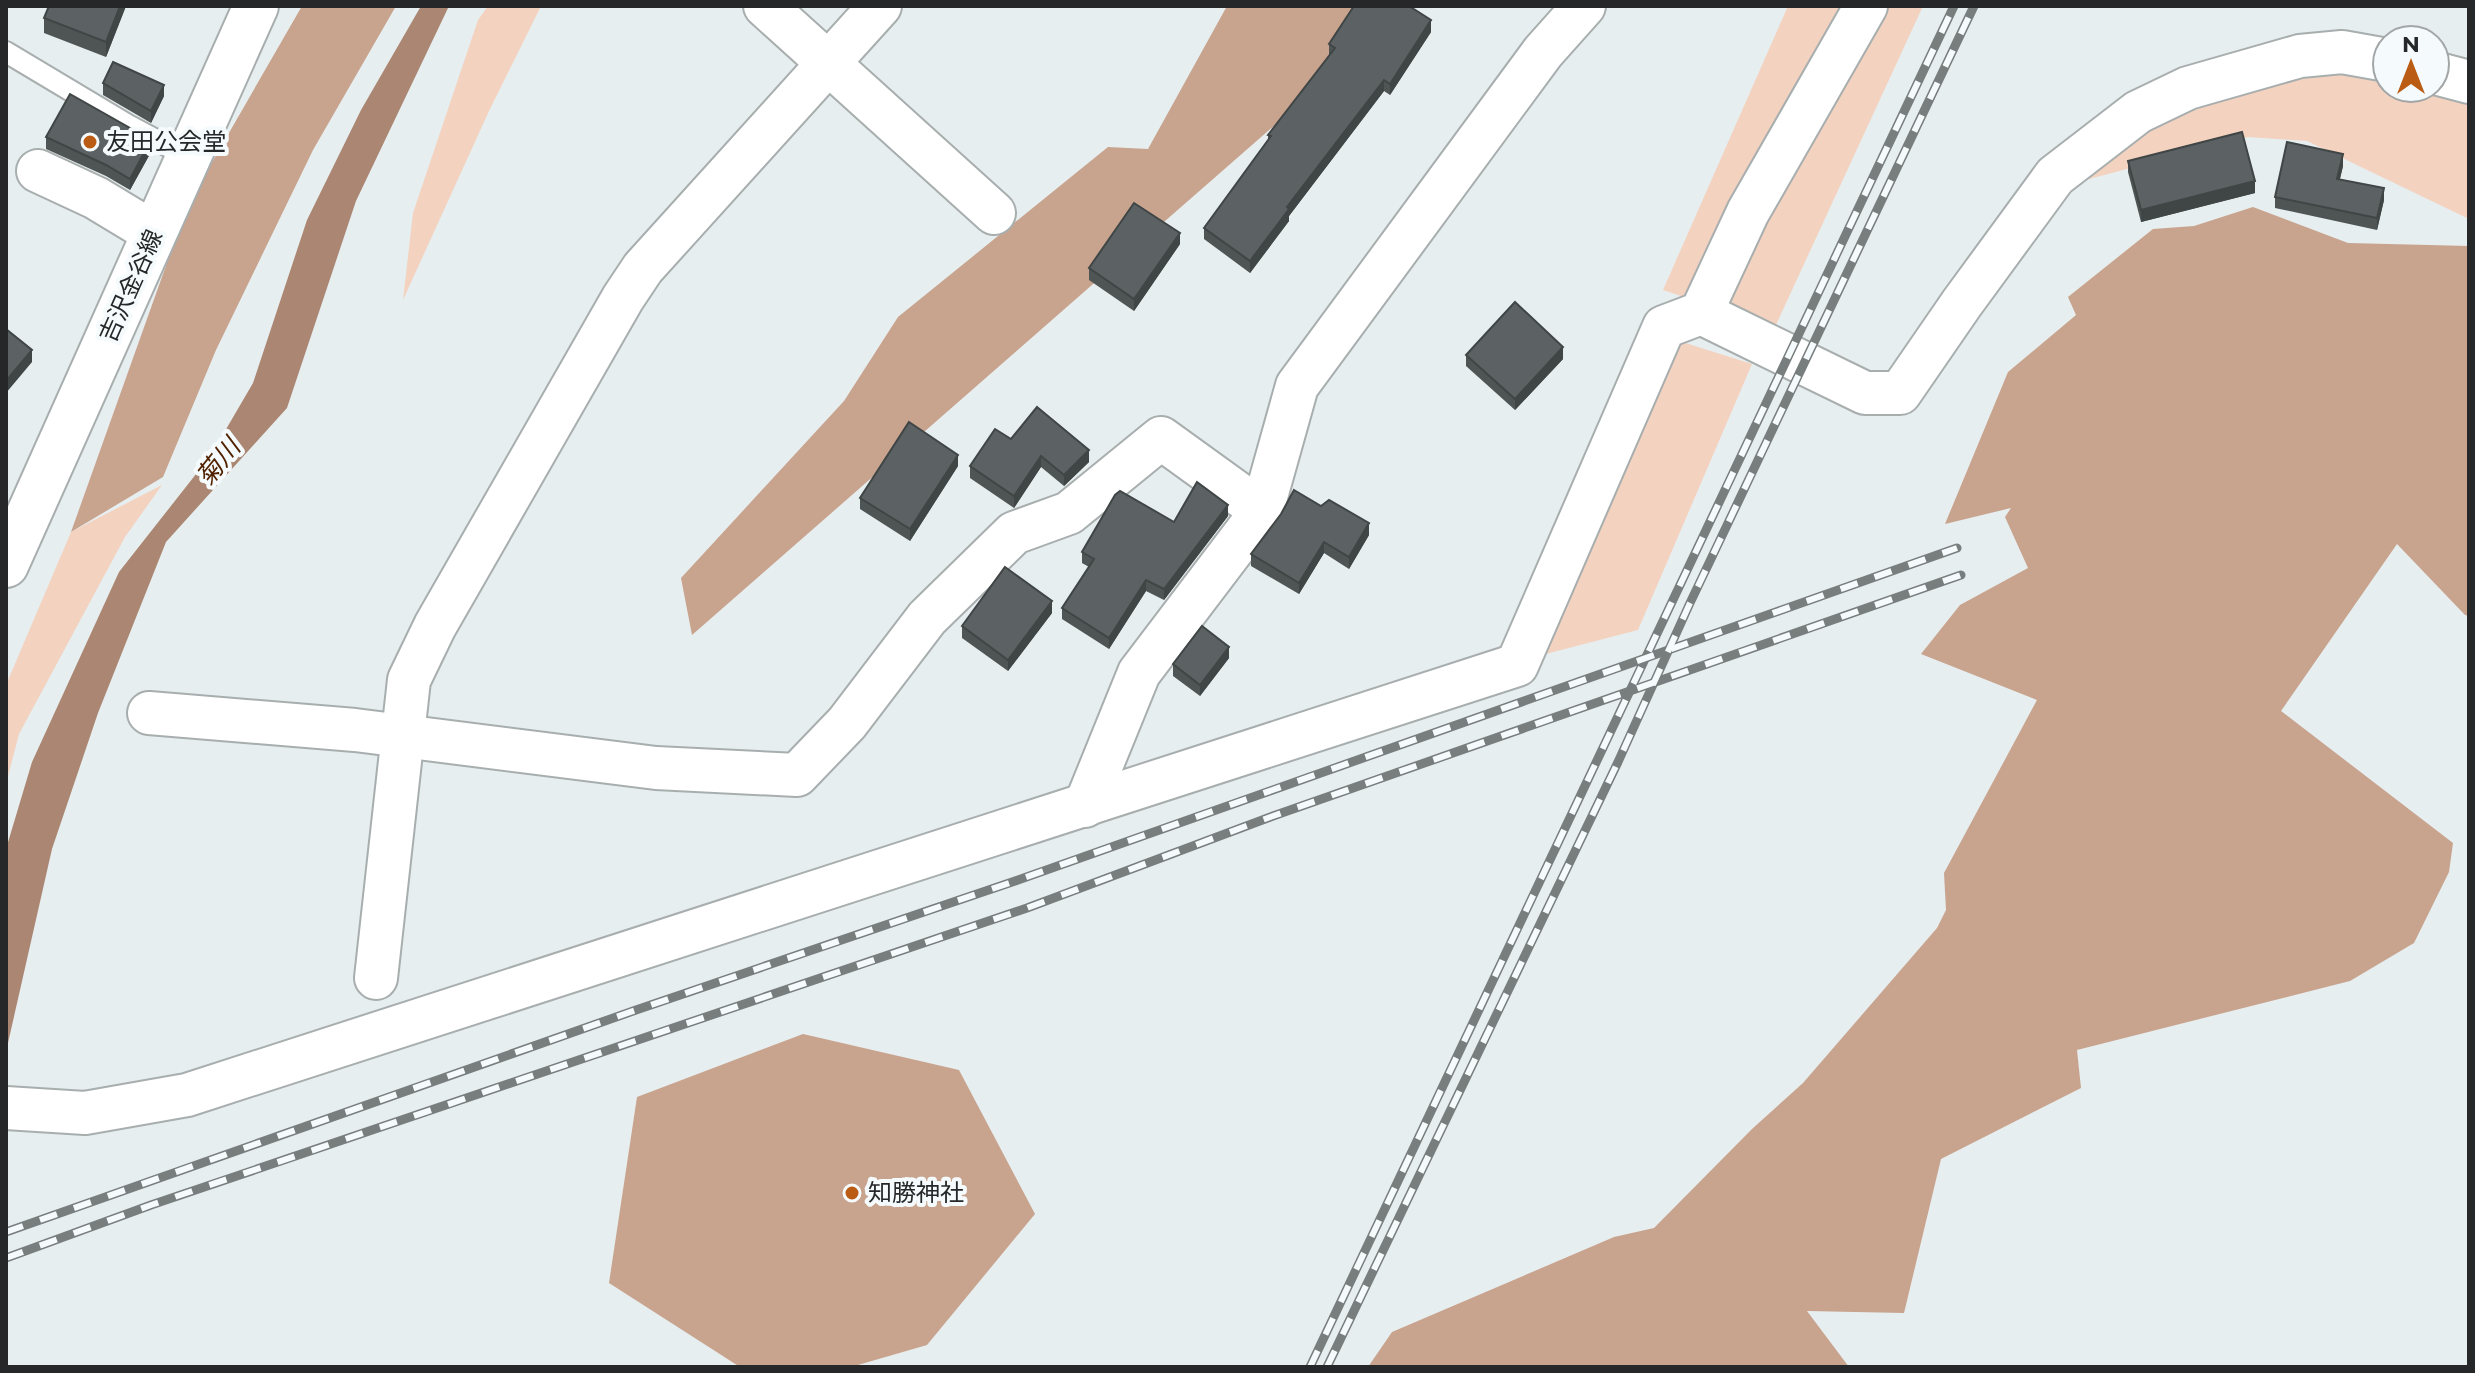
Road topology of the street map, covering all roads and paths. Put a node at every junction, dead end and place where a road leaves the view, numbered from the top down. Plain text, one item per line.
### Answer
1 (256, 6) edge
2 (765, 6) edge
3 (880, 6) edge
4 (1584, 6) edge
5 (1866, 6) edge
6 (6, 52) edge
7 (2371, 57) edge
8 (829, 64) junction
9 (188, 157) junction
10 (38, 171) dead end
11 (994, 213) dead end
12 (154, 233) junction
13 (1701, 313) junction
14 (1262, 511) junction
15 (8, 556) edge
16 (149, 713) dead end
17 (402, 737) junction
18 (1085, 806) junction
19 (376, 978) dead end
20 (6, 1108) edge

1 - 9 main road, 吉沢金谷線
2 - 8 street
3 - 8 street
4 - 14 street
5 - 13 street
6 - 9 lane
7 - 13 street
8 - 11 street
8 - 17 street
9 - 12 main road, 吉沢金谷線
10 - 12 street
12 - 15 main road, 吉沢金谷線
13 - 18 street
14 - 17 street
14 - 18 street
16 - 17 street
17 - 19 street
18 - 20 street

